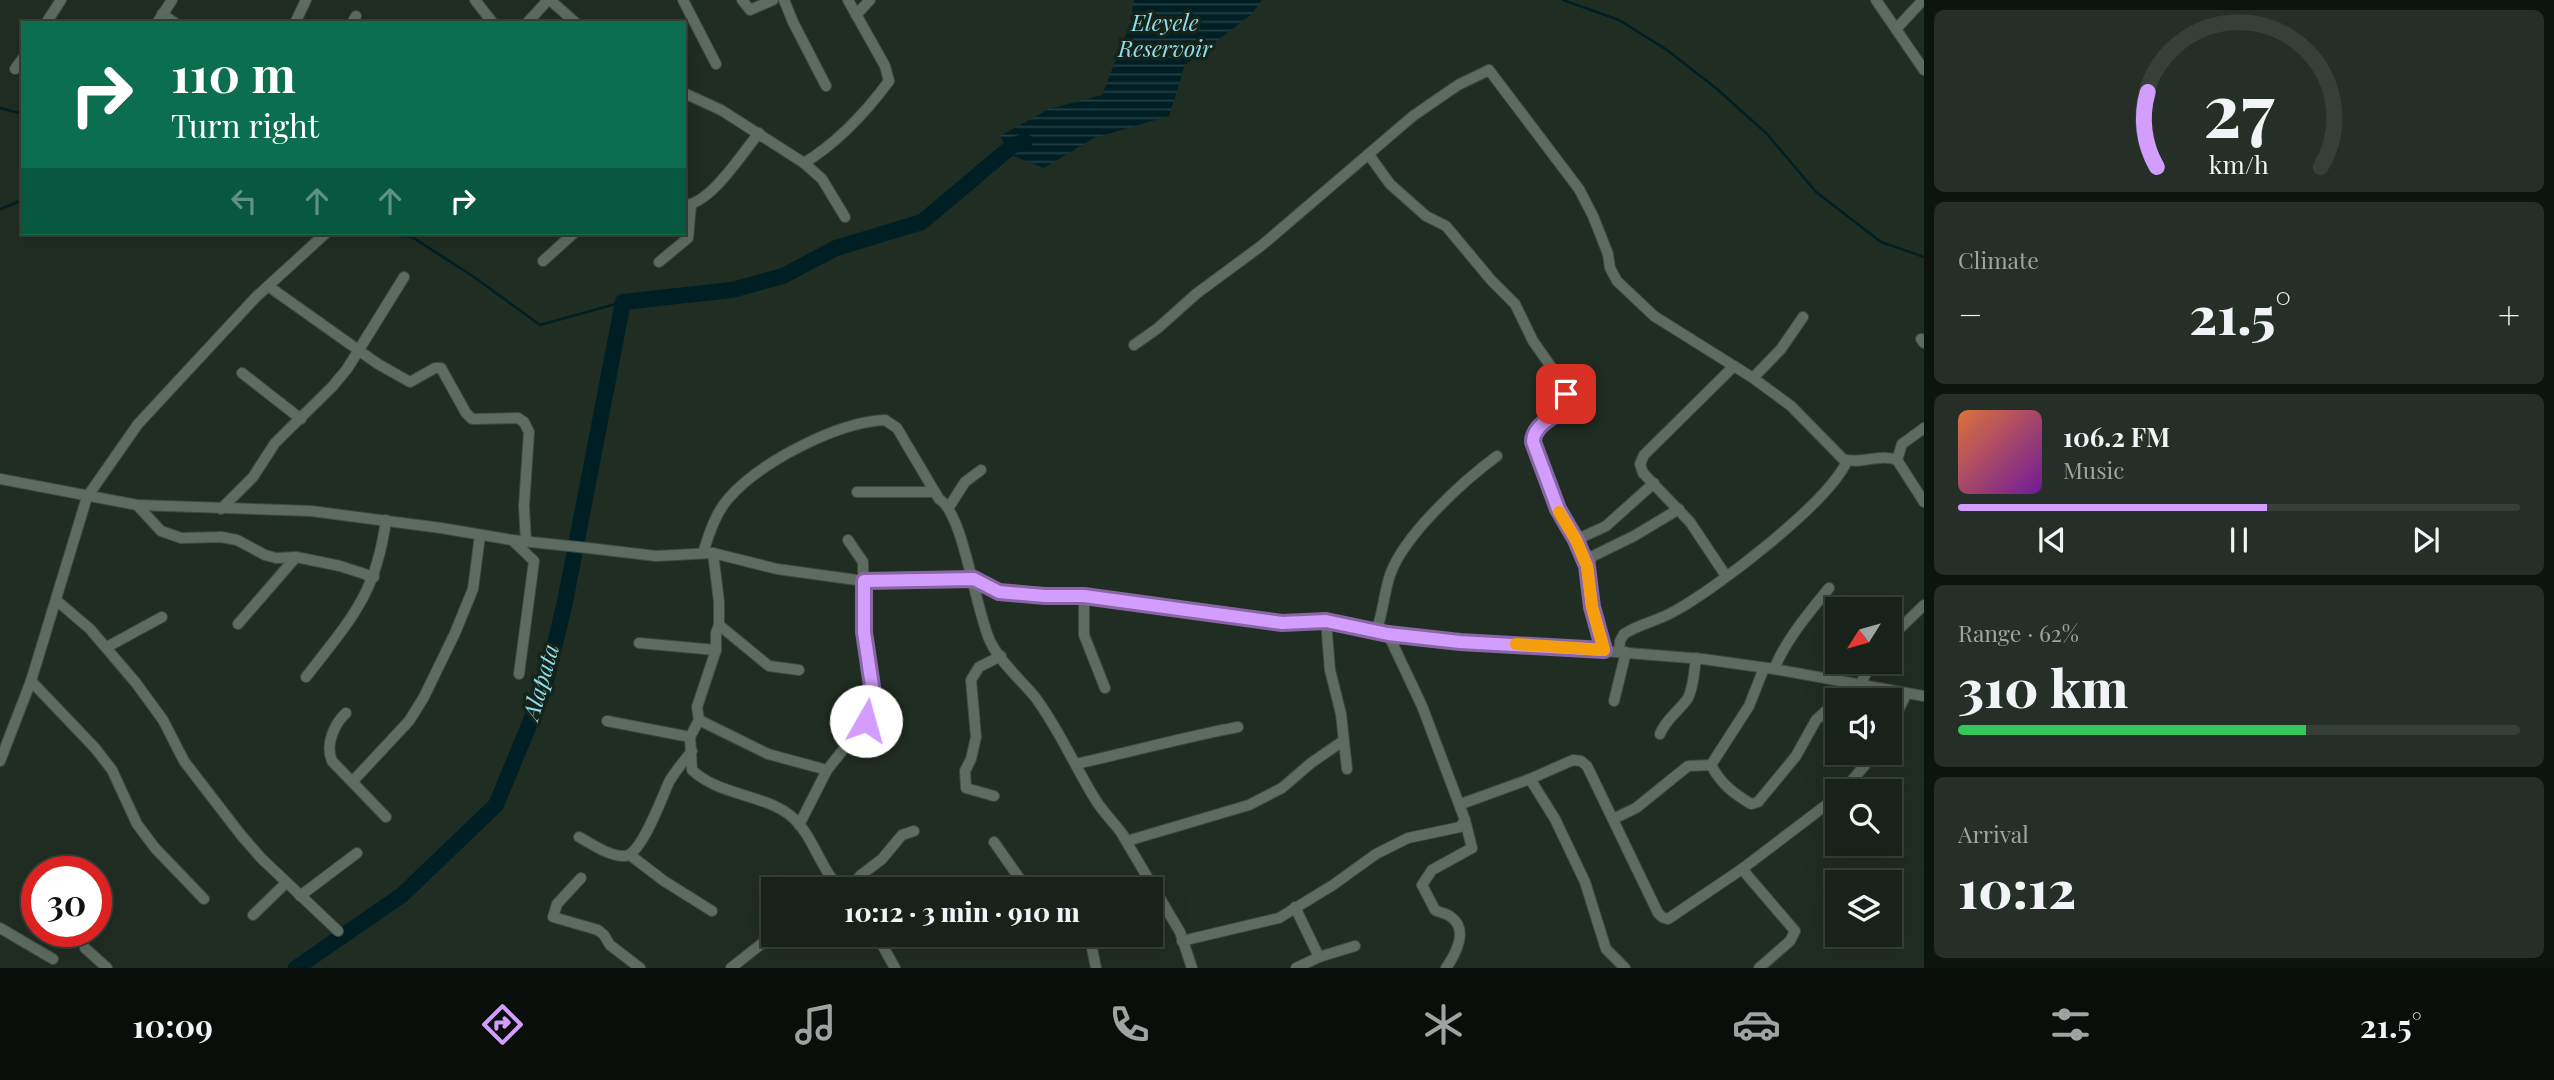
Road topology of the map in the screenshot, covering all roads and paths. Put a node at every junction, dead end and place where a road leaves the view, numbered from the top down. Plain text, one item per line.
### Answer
1 (61, 0) edge
2 (172, 0) edge
3 (306, 0) edge
4 (475, 0) edge
5 (549, 0) edge
6 (683, 0) edge
7 (742, 0) edge
8 (773, 0) edge
9 (784, 0) edge
10 (848, 0) edge
11 (870, 0) edge
12 (1876, 0) edge
13 (1923, 0) edge
14 (856, 15) junction
15 (160, 19) edge
16 (47, 21) edge
17 (296, 21) edge
18 (491, 21) edge
19 (529, 21) edge
20 (574, 21) edge
21 (1896, 29) junction
22 (21, 61) edge
23 (716, 64) dead end
24 (15, 69) dead end
25 (1924, 70) edge
26 (826, 86) dead end
27 (686, 94) edge
28 (759, 133) junction
29 (1369, 155) junction
30 (804, 163) junction
31 (688, 205) edge
32 (845, 217) dead end
33 (324, 235) edge
34 (572, 235) edge
35 (543, 261) dead end
36 (659, 262) dead end
37 (404, 277) dead end
38 (268, 286) junction
39 (1803, 317) dead end
40 (1134, 345) dead end
41 (359, 351) junction
42 (1734, 366) junction
43 (242, 373) dead end
44 (1753, 378) junction
45 (301, 419) junction
46 (1924, 428) edge
47 (1497, 456) dead end
48 (1897, 460) junction
49 (1847, 461) junction
50 (981, 470) dead end
51 (0, 479) edge
52 (1654, 484) junction
53 (857, 492) dead end
54 (935, 492) junction
55 (87, 497) junction
56 (1924, 502) edge
57 (137, 505) junction
58 (949, 507) junction
59 (221, 509) junction
60 (1679, 509) junction
61 (386, 520) junction
62 (480, 535) junction
63 (512, 540) junction
64 (848, 540) dead end
65 (1576, 540) junction
66 (526, 541) junction
67 (713, 554) junction
68 (296, 556) junction
69 (1587, 566) junction
70 (1726, 576) junction
71 (374, 577) junction
72 (974, 579) junction
73 (864, 581) junction
74 (1829, 589) dead end
75 (1084, 596) junction
76 (56, 600) junction
77 (1924, 605) edge
78 (162, 617) dead end
79 (1326, 621) junction
80 (239, 624) dead end
81 (719, 625) junction
82 (1902, 626) edge
83 (1382, 633) junction
84 (639, 643) dead end
85 (107, 648) junction
86 (716, 650) junction
87 (1604, 650) junction
88 (1623, 652) junction
89 (1001, 656) junction
90 (1696, 658) junction
91 (1769, 668) junction
92 (799, 670) dead end
93 (519, 674) dead end
94 (1866, 674) edge
95 (306, 677) dead end
96 (31, 681) junction
97 (1860, 685) junction
98 (1105, 688) dead end
99 (1856, 688) edge
100 (1865, 688) edge
101 (1902, 693) edge
102 (1907, 693) junction
103 (1924, 696) edge
104 (1614, 701) dead end
105 (1902, 703) edge
106 (1825, 712) edge
107 (346, 713) dead end
108 (699, 720) junction
109 (607, 721) dead end
110 (1238, 727) dead end
111 (1660, 734) dead end
112 (690, 737) junction
113 (1343, 741) junction
114 (692, 751) junction
115 (0, 761) edge
116 (1076, 764) junction
117 (1711, 765) junction
118 (1865, 765) edge
119 (1348, 769) dead end
120 (827, 770) junction
121 (1530, 779) junction
122 (1853, 779) edge
123 (353, 781) junction
124 (994, 796) dead end
125 (1461, 804) junction
126 (1825, 806) edge
127 (386, 817) dead end
128 (1613, 819) junction
129 (1465, 820) junction
130 (799, 825) junction
131 (1118, 827) junction
132 (914, 831) dead end
133 (579, 837) dead end
134 (994, 842) dead end
135 (357, 853) dead end
136 (630, 855) junction
137 (1742, 869) junction
138 (833, 877) edge
139 (859, 877) edge
140 (1019, 877) edge
141 (581, 878) dead end
142 (286, 883) junction
143 (300, 896) junction
144 (204, 899) dead end
145 (1295, 907) junction
146 (712, 911) dead end
147 (253, 915) dead end
148 (0, 929) edge
149 (338, 931) dead end
150 (1182, 941) junction
151 (761, 944) edge
152 (1355, 946) dead end
153 (883, 947) edge
154 (1092, 947) edge
155 (85, 948) dead end
156 (1319, 957) junction
157 (52, 959) dead end
158 (1189, 967) edge
159 (107, 968) edge
160 (640, 968) edge
161 (731, 968) edge
162 (895, 968) edge
163 (1096, 968) edge
164 (1296, 968) edge
165 (1446, 968) edge
166 (1625, 968) edge
167 (1759, 968) edge

1 - 16 street
2 - 15 street
3 - 17 street
4 - 18 street
5 - 19 street
5 - 20 street
6 - 23 street
7 - 8 street
9 - 26 street
10 - 14 street
11 - 14 street
12 - 21 street
13 - 21 street
14 - 30 street
21 - 25 street
22 - 24 street
27 - 28 street
28 - 30 street
28 - 31 street
29 - 40 street
29 - 42 street
29 - 65 street
30 - 32 street
31 - 36 street
33 - 38 street
34 - 35 street
37 - 41 street
38 - 41 street
38 - 55 street
39 - 44 street
41 - 45 street
41 - 66 street
42 - 44 street
42 - 52 street
43 - 45 street
44 - 49 street
45 - 59 street
46 - 48 street
47 - 83 street
48 - 49 street
48 - 56 street
49 - 70 street
50 - 58 street
51 - 55 street
52 - 60 street
52 - 65 street
53 - 54 street
54 - 58 street
54 - 67 street
55 - 57 street
55 - 76 street
57 - 59 street
57 - 68 street
58 - 72 street
59 - 61 street
60 - 69 street
60 - 70 street
61 - 62 street
61 - 71 street
62 - 63 street
62 - 123 street
63 - 66 street
63 - 93 street
64 - 73 street
65 - 69 street
66 - 67 street
67 - 73 street
67 - 81 street
68 - 71 street
68 - 80 street
69 - 87 street
70 - 88 street
71 - 95 street
72 - 73 street
72 - 75 street
72 - 89 street
73 - 120 street
74 - 91 street
75 - 79 street
75 - 98 street
76 - 85 street
76 - 96 street
77 - 82 street
78 - 85 street
79 - 83 street
79 - 113 street
81 - 86 street
81 - 92 street
83 - 87 street
83 - 125 street
84 - 86 street
85 - 142 street
86 - 108 street
87 - 88 street
88 - 90 street
88 - 104 street
89 - 116 street
89 - 124 street
90 - 91 street
90 - 111 street
91 - 97 street
91 - 117 street
94 - 97 street
96 - 115 street
96 - 144 street
97 - 99 street
97 - 100 street
101 - 102 street
102 - 103 street
102 - 105 street
106 - 117 street
107 - 123 street
108 - 112 street
108 - 120 street
109 - 112 street
110 - 116 street
112 - 114 street
113 - 119 street
113 - 131 street
114 - 130 street
114 - 136 street
116 - 131 street
117 - 128 street
118 - 122 street
120 - 130 street
121 - 125 street
121 - 128 street
121 - 166 street
123 - 127 street
125 - 129 street
126 - 137 street
128 - 137 street
129 - 145 street
129 - 165 street
130 - 138 street
131 - 150 street
132 - 139 street
133 - 136 street
134 - 140 street
135 - 143 street
136 - 146 street
137 - 167 street
141 - 160 street
142 - 143 street
142 - 147 street
143 - 149 street
145 - 150 street
145 - 156 street
148 - 157 street
150 - 158 street
151 - 161 street
152 - 156 street
153 - 162 street
154 - 163 street
155 - 159 street
156 - 164 street

